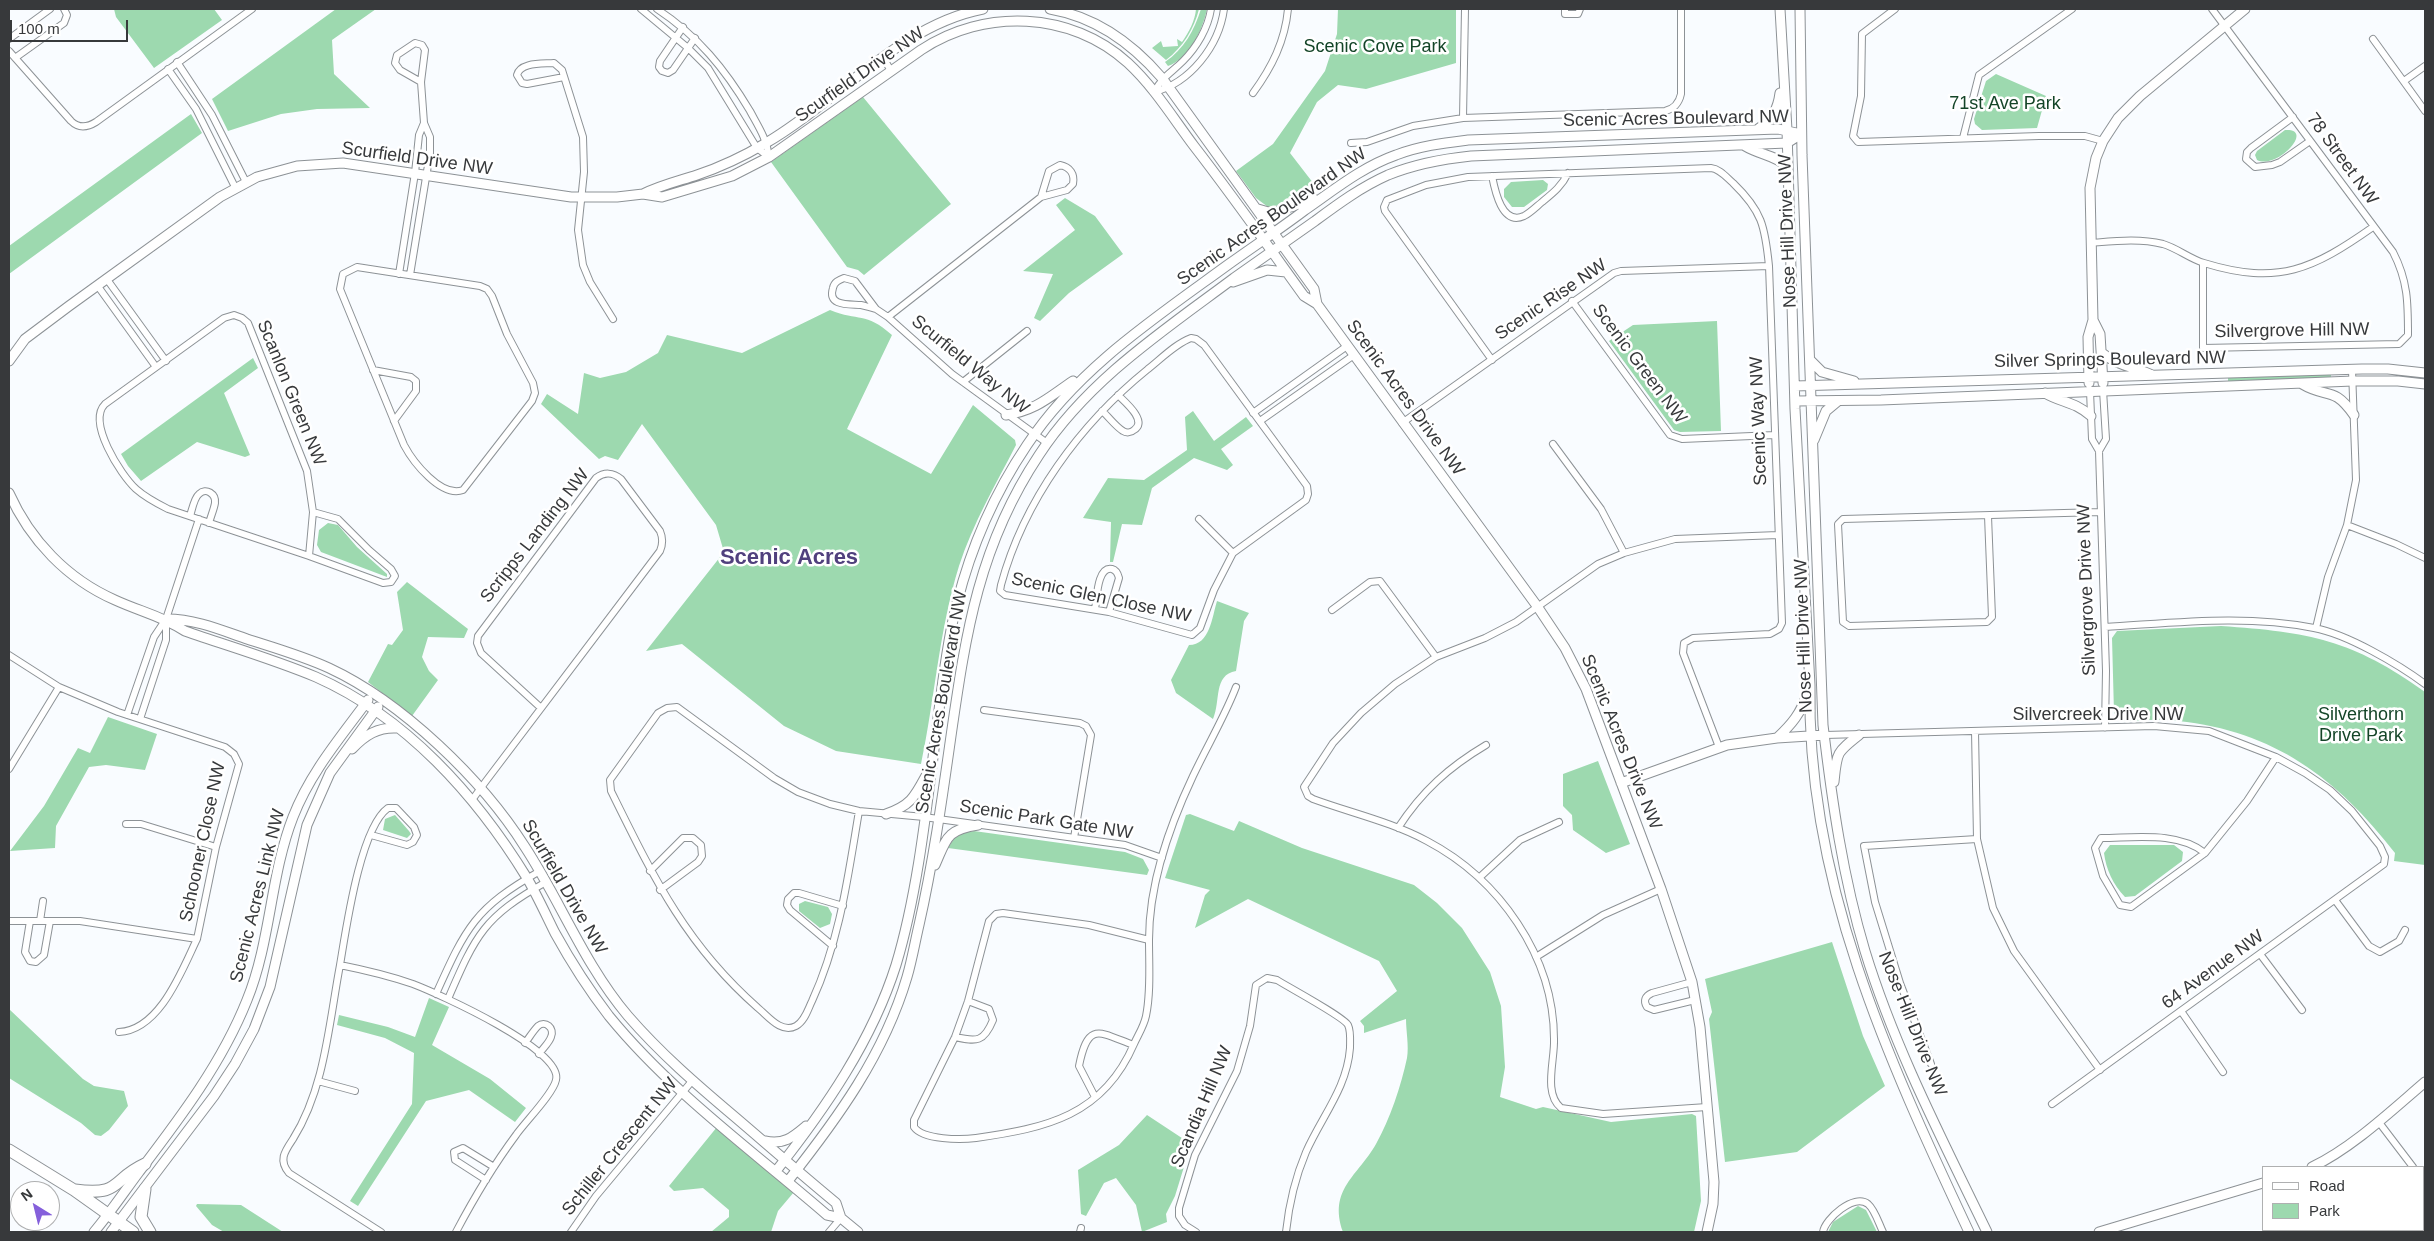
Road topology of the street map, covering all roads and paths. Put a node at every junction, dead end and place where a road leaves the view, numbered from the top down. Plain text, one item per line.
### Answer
1 (50, 9) edge
2 (64, 9) edge
3 (252, 9) edge
4 (641, 9) edge
5 (658, 9) edge
6 (984, 9) edge
7 (1050, 9) edge
8 (1211, 9) edge
9 (1224, 9) edge
10 (1288, 9) edge
11 (1465, 9) edge
12 (1565, 9) edge
13 (1580, 9) edge
14 (1681, 9) edge
15 (1780, 9) edge
16 (1800, 9) edge
17 (1895, 9) edge
18 (2072, 9) edge
19 (2212, 9) edge
20 (2245, 9) edge
21 (2224, 26) junction
22 (683, 28) junction
23 (676, 37) junction
24 (695, 38) junction
25 (9, 39) edge
26 (2373, 39) dead end
27 (688, 48) junction
28 (9, 51) edge
29 (15, 58) junction
30 (884, 59) junction
31 (177, 62) junction
32 (2425, 66) edge
33 (168, 69) junction
34 (891, 71) junction
35 (1782, 71) junction
36 (564, 77) junction
37 (1162, 78) junction
38 (2404, 81) junction
39 (421, 82) junction
40 (1170, 88) junction
41 (1154, 92) junction
42 (1253, 92) dead end
43 (2425, 111) edge
44 (1463, 118) junction
45 (2293, 118) junction
46 (424, 123) junction
47 (1755, 130) junction
48 (1787, 130) junction
49 (1801, 134) junction
50 (1963, 138) junction
51 (2103, 140) junction
52 (768, 142) junction
53 (1351, 142) dead end
54 (2310, 142) junction
55 (1787, 143) junction
56 (1745, 146) junction
57 (757, 148) junction
58 (769, 157) junction
59 (1788, 168) junction
60 (415, 173) junction
61 (1568, 173) junction
62 (426, 175) junction
63 (1492, 176) junction
64 (246, 182) junction
65 (235, 187) junction
66 (1334, 189) junction
67 (644, 194) junction
68 (581, 197) junction
69 (1041, 197) junction
70 (1258, 209) junction
71 (2373, 227) junction
72 (1274, 233) junction
73 (1263, 240) junction
74 (2091, 243) junction
75 (1282, 244) junction
76 (1272, 251) junction
77 (2203, 263) junction
78 (1769, 266) junction
79 (1286, 272) junction
80 (399, 274) junction
81 (410, 275) junction
82 (106, 278) junction
83 (1228, 283) junction
84 (97, 285) junction
85 (1572, 301) junction
86 (1318, 304) junction
87 (876, 309) junction
88 (888, 317) junction
89 (613, 319) dead end
90 (2093, 320) junction
91 (1028, 331) dead end
92 (2405, 340) joint
93 (1347, 346) junction
94 (2102, 353) junction
95 (1354, 355) junction
96 (166, 360) junction
97 (1492, 360) junction
98 (1810, 360) junction
99 (9, 361) edge
100 (156, 367) junction
101 (373, 370) junction
102 (2352, 370) junction
103 (2425, 373) edge
104 (2155, 376) junction
105 (1083, 377) junction
106 (2089, 378) junction
107 (2103, 378) junction
108 (1941, 380) junction
109 (2353, 380) junction
110 (963, 382) junction
111 (1862, 383) junction
112 (2302, 384) junction
113 (2425, 384) edge
114 (1795, 386) junction
115 (1810, 386) junction
116 (2103, 390) junction
117 (2090, 391) junction
118 (2045, 393) junction
119 (1118, 394) junction
120 (1941, 397) junction
121 (1796, 401) junction
122 (1810, 401) junction
123 (1838, 401) junction
124 (1102, 411) junction
125 (1253, 413) junction
126 (1006, 414) junction
127 (2354, 415) junction
128 (2090, 416) junction
129 (394, 421) junction
130 (1260, 421) junction
131 (1402, 423) junction
132 (1035, 434) junction
133 (1775, 435) junction
134 (1047, 443) junction
135 (1553, 444) dead end
136 (1812, 445) junction
137 (2099, 451) junction
138 (10, 498) edge
139 (314, 512) junction
140 (2101, 512) junction
141 (190, 516) junction
142 (1988, 516) junction
143 (1199, 519) dead end
144 (199, 520) junction
145 (209, 522) junction
146 (2348, 525) junction
147 (1778, 535) junction
148 (1233, 553) junction
149 (1624, 553) junction
150 (309, 556) junction
151 (2425, 558) edge
152 (1537, 606) junction
153 (1095, 609) junction
154 (1332, 610) dead end
155 (1109, 612) junction
156 (166, 619) junction
157 (2105, 627) junction
158 (2316, 628) junction
159 (9, 655) edge
160 (1436, 657) junction
161 (2425, 684) edge
162 (1810, 685) junction
163 (59, 686) junction
164 (1236, 687) dead end
165 (372, 694) junction
166 (383, 701) junction
167 (364, 705) junction
168 (541, 708) junction
169 (984, 710) dead end
170 (375, 712) junction
171 (128, 715) junction
172 (140, 719) junction
173 (397, 728) junction
174 (2105, 728) junction
175 (1975, 731) junction
176 (1825, 735) junction
177 (1859, 735) junction
178 (1810, 736) junction
179 (1776, 738) junction
180 (1486, 745) dead end
181 (1719, 747) junction
182 (2276, 757) junction
183 (931, 765) junction
184 (9, 769) edge
185 (330, 773) junction
186 (1622, 783) junction
187 (481, 788) junction
188 (472, 800) junction
189 (1832, 800) junction
190 (859, 811) junction
191 (886, 814) junction
192 (924, 817) junction
193 (938, 819) junction
194 (1559, 822) dead end
195 (126, 824) dead end
196 (978, 825) junction
197 (1398, 828) junction
198 (371, 835) junction
199 (1074, 838) junction
200 (1977, 839) junction
201 (216, 847) junction
202 (2205, 853) junction
203 (2384, 857) joint
204 (1162, 858) junction
205 (540, 871) junction
206 (650, 871) junction
207 (930, 875) junction
208 (1480, 877) junction
209 (527, 878) junction
210 (546, 882) junction
211 (533, 889) junction
212 (1661, 889) junction
213 (660, 890) junction
214 (2335, 900) junction
215 (43, 901) dead end
216 (844, 906) junction
217 (9, 921) edge
218 (30, 921) junction
219 (40, 921) junction
220 (50, 921) junction
221 (470, 925) junction
222 (2406, 930) dead end
223 (480, 932) junction
224 (197, 939) junction
225 (1149, 940) junction
226 (833, 946) junction
227 (2260, 954) junction
228 (1536, 957) junction
229 (340, 965) junction
230 (1692, 982) junction
231 (436, 994) junction
232 (448, 998) junction
233 (1695, 1000) junction
234 (968, 1001) junction
235 (2302, 1010) dead end
236 (2181, 1012) junction
237 (119, 1032) dead end
238 (955, 1037) junction
239 (525, 1043) junction
240 (1133, 1045) junction
241 (539, 1054) junction
242 (1932, 1064) dead end
243 (2100, 1070) junction
244 (2223, 1072) dead end
245 (318, 1081) junction
246 (692, 1081) junction
247 (2425, 1082) edge
248 (356, 1091) dead end
249 (683, 1092) junction
250 (1095, 1097) junction
251 (2052, 1104) dead end
252 (1707, 1107) junction
253 (818, 1116) junction
254 (2378, 1121) junction
255 (762, 1140) junction
256 (9, 1150) edge
257 (785, 1160) junction
258 (145, 1164) junction
259 (2314, 1166) edge
260 (2412, 1166) edge
261 (494, 1167) junction
262 (797, 1170) junction
263 (776, 1171) junction
264 (486, 1180) junction
265 (788, 1181) junction
266 (2262, 1183) edge
267 (145, 1189) junction
268 (74, 1190) junction
269 (108, 1215) junction
270 (841, 1218) junction
271 (119, 1222) junction
272 (855, 1231) edge
273 (94, 1232) edge
274 (111, 1232) edge
275 (133, 1232) edge
276 (150, 1232) edge
277 (381, 1232) edge
278 (456, 1232) edge
279 (571, 1232) edge
280 (829, 1232) edge
281 (1196, 1232) edge
282 (1286, 1232) edge
283 (1707, 1232) edge
284 (1823, 1232) edge
285 (1883, 1232) edge
286 (1969, 1232) edge
287 (1987, 1232) edge
288 (2099, 1232) edge

1 - 25 street
2 - 29 street
3 - 31 street
4 - 23 street
5 - 22 street
6 - 30 street, Scurfield Drive NW
7 - 37 street
8 - 37 street
9 - 40 street
10 - 42 street
11 - 44 street
12 - 13 street
14 - 44 street
15 - 35 street, Nose Hill Drive NW
16 - 49 street, Nose Hill Drive NW
17 - 50 street
18 - 50 street
19 - 21 street, 78 Street NW
20 - 21 street, Silvergrove Drive NW
21 - 45 street, 78 Street NW
21 - 51 street, Silvergrove Drive NW
22 - 23 street
22 - 24 street
23 - 27 street
23 - 27 street
24 - 27 street
24 - 52 street
26 - 38 street
27 - 57 street
28 - 29 street
29 - 33 street
30 - 34 street
30 - 52 street, Scurfield Drive NW
31 - 33 street
31 - 64 street
32 - 38 street
33 - 65 street
34 - 41 street, Scurfield Drive NW
34 - 58 street, Scurfield Drive NW
35 - 47 street
35 - 48 street, Nose Hill Drive NW
36 - 36 street
36 - 68 street
37 - 40 street
37 - 41 street
38 - 43 street
39 - 39 street
39 - 46 street
40 - 41 street
40 - 70 street
41 - 73 street, Scurfield Drive NW
44 - 53 street
45 - 54 street, 78 Street NW
45 - 54 street
46 - 60 street
46 - 62 street
47 - 48 street, Scenic Acres Boulevard NW
47 - 66 street, Scenic Acres Boulevard NW
48 - 49 street, Scenic Acres Boulevard NW
48 - 55 street, Nose Hill Drive NW
49 - 55 street, Scenic Acres Boulevard NW
49 - 98 street, Nose Hill Drive NW
50 - 51 street
51 - 74 street, Silvergrove Drive NW
52 - 57 street, Scurfield Drive NW
52 - 58 street
54 - 71 street, 78 Street NW
55 - 56 street, Scenic Acres Boulevard NW
55 - 59 street, Nose Hill Drive NW
56 - 59 street
56 - 75 street, Scenic Acres Boulevard NW
57 - 58 street
57 - 67 street, Scurfield Drive NW
58 - 67 street, Scurfield Drive NW
59 - 114 street, Nose Hill Drive NW
60 - 62 street, Scurfield Drive NW
60 - 64 street, Scurfield Drive NW
60 - 80 street
61 - 63 street, Scenic Way NW
61 - 63 street
61 - 78 street, Scenic Way NW
62 - 68 street, Scurfield Drive NW
62 - 81 street
63 - 97 street, Scenic Way NW
64 - 65 street, Scurfield Drive NW
65 - 82 street, Scurfield Drive NW
66 - 70 street
66 - 72 street, Scenic Acres Boulevard NW
67 - 68 street, Scurfield Drive NW
68 - 89 street
69 - 69 street
69 - 88 street
70 - 72 street
71 - 77 street
71 - 92 street, 78 Street NW
72 - 73 street, Scenic Acres Boulevard NW
72 - 75 street
73 - 76 street, Scurfield Drive NW
73 - 105 street, Scenic Acres Boulevard NW
74 - 77 street
74 - 90 street, Silvergrove Drive NW
75 - 76 street, Scenic Acres Boulevard NW
75 - 86 street, Scenic Acres Drive NW
76 - 79 street, Scenic Acres Drive NW
76 - 83 street, Scenic Acres Boulevard NW
77 - 92 street, Silvergrove Hill NW
78 - 85 street, Scenic Rise NW
78 - 133 street, Scenic Way NW
79 - 83 street
79 - 86 street, Scenic Acres Drive NW
80 - 81 street
80 - 101 street
81 - 129 street
82 - 84 street, Scurfield Drive NW
82 - 96 street
83 - 134 street, Scenic Acres Boulevard NW
84 - 99 street, Scurfield Drive NW
84 - 100 street
85 - 97 street, Scenic Rise NW
85 - 133 street, Scenic Green NW
86 - 93 street, Scenic Acres Drive NW
87 - 87 street, Scurfield Way NW
87 - 88 street, Scurfield Way NW
88 - 110 street, Scurfield Way NW
90 - 94 street, Silvergrove Drive NW
90 - 106 street, Silvergrove Drive NW
91 - 110 street
93 - 95 street, Scenic Acres Drive NW
93 - 125 street
94 - 104 street
94 - 107 street, Silvergrove Drive NW
95 - 130 street
95 - 131 street, Scenic Acres Drive NW
96 - 100 street, Scanlon Green NW
96 - 139 street, Scanlon Green NW
97 - 131 street, Scenic Rise NW
98 - 111 street
98 - 115 street, Nose Hill Drive NW
100 - 141 street, Scanlon Green NW
101 - 129 street
101 - 129 street
102 - 103 street, Silver Springs Boulevard NW
102 - 104 street, Silver Springs Boulevard NW
102 - 109 street
104 - 107 street, Silver Springs Boulevard NW
105 - 126 street
105 - 132 street, Scenic Acres Boulevard NW
106 - 107 street, Silver Springs Boulevard NW
106 - 108 street, Silver Springs Boulevard NW
106 - 117 street, Silvergrove Drive NW
107 - 116 street, Silvergrove Drive NW
108 - 111 street, Silver Springs Boulevard NW
108 - 120 street
109 - 112 street, Silver Springs Boulevard NW
109 - 113 street, Silver Springs Boulevard NW
109 - 127 street
110 - 126 street, Scurfield Way NW
111 - 115 street, Silver Springs Boulevard NW
112 - 116 street, Silver Springs Boulevard NW
112 - 127 street
114 - 115 street, Silver Springs Boulevard NW
114 - 121 street, Nose Hill Drive NW
115 - 122 street, Nose Hill Drive NW
116 - 117 street, Silver Springs Boulevard NW
116 - 137 street, Silvergrove Drive NW
117 - 118 street, Silver Springs Boulevard NW
117 - 128 street, Silvergrove Drive NW
118 - 120 street, Silver Springs Boulevard NW
118 - 128 street
119 - 124 street, Scenic Glen Close NW
119 - 124 street
119 - 125 street, Scenic Glen Close NW
120 - 123 street, Silver Springs Boulevard NW
121 - 122 street, Silver Springs Boulevard NW
121 - 162 street, Nose Hill Drive NW
122 - 123 street, Silver Springs Boulevard NW
122 - 136 street, Nose Hill Drive NW
123 - 136 street
124 - 153 street, Scenic Glen Close NW
125 - 130 street, Scenic Glen Close NW
126 - 132 street, Scurfield Way NW
127 - 146 street
128 - 137 street, Silvergrove Drive NW
130 - 148 street, Scenic Glen Close NW
131 - 152 street, Scenic Acres Drive NW
132 - 134 street, Scurfield Way NW
132 - 183 street, Scenic Acres Boulevard NW
133 - 147 street, Scenic Way NW
134 - 193 street, Scenic Acres Boulevard NW
135 - 149 street
136 - 176 street, Nose Hill Drive NW
137 - 140 street, Silvergrove Drive NW
138 - 156 street, Scurfield Drive NW
139 - 150 street, Scanlon Green NW
139 - 150 street, Scanlon Green NW
140 - 142 street
140 - 157 street, Silvergrove Drive NW
141 - 144 street, Scanlon Green NW
141 - 145 street
142 - 142 street
143 - 148 street
144 - 145 street, Scanlon Green NW
144 - 156 street
145 - 150 street, Scanlon Green NW
146 - 151 street
146 - 158 street
147 - 149 street
147 - 181 street, Scenic Way NW
148 - 155 street, Scenic Glen Close NW
149 - 152 street
152 - 160 street
152 - 186 street, Scenic Acres Drive NW
153 - 155 street, Scenic Glen Close NW
153 - 155 street
154 - 160 street
156 - 165 street, Scurfield Drive NW
156 - 167 street, Scurfield Drive NW
156 - 171 street
156 - 172 street
157 - 158 street
157 - 174 street, Silvergrove Drive NW
158 - 161 street
159 - 163 street, Schooner Close NW
160 - 197 street
162 - 178 street, Nose Hill Drive NW
162 - 179 street
163 - 171 street, Schooner Close NW
163 - 184 street
164 - 204 street
165 - 166 street, Scurfield Drive NW
165 - 167 street, Scenic Acres Link NW
166 - 170 street, Scenic Acres Link NW
166 - 187 street, Scurfield Drive NW
167 - 170 street, Scurfield Drive NW
167 - 258 street, Scenic Acres Link NW
168 - 168 street, Scripps Landing NW
168 - 187 street, Scripps Landing NW
169 - 199 street
170 - 173 street, Scurfield Drive NW
170 - 185 street, Scenic Acres Link NW
171 - 172 street, Schooner Close NW
172 - 201 street, Schooner Close NW
173 - 185 street
173 - 188 street, Scurfield Drive NW
174 - 175 street, Silvercreek Drive NW
174 - 182 street, Silvercreek Drive NW
175 - 177 street, Silvercreek Drive NW
175 - 200 street
176 - 177 street, Silvercreek Drive NW
176 - 178 street
176 - 189 street, Nose Hill Drive NW
177 - 189 street
178 - 179 street
178 - 286 street, Nose Hill Drive NW
179 - 181 street
180 - 197 street
181 - 186 street
182 - 202 street
182 - 203 street, Silvercreek Drive NW
183 - 191 street
183 - 192 street, Scenic Acres Boulevard NW
185 - 267 street, Scenic Acres Link NW
186 - 212 street, Scenic Acres Drive NW
187 - 188 street, Scripps Landing NW
187 - 205 street, Scurfield Drive NW
188 - 209 street, Scurfield Drive NW
189 - 287 street, Nose Hill Drive NW
190 - 191 street, Scenic Park Gate NW
190 - 206 street, Scenic Park Gate NW
190 - 216 street
191 - 192 street, Scenic Park Gate NW
192 - 193 street, Scenic Park Gate NW
192 - 253 street, Scenic Acres Boulevard NW
193 - 196 street, Scenic Park Gate NW
193 - 207 street, Scenic Acres Boulevard NW
194 - 208 street
195 - 201 street
196 - 199 street, Scenic Park Gate NW
196 - 207 street
197 - 208 street
198 - 198 street
198 - 229 street
199 - 204 street, Scenic Park Gate NW
200 - 242 street
200 - 243 street
201 - 224 street, Schooner Close NW
202 - 202 street
203 - 214 street, 64 Avenue NW
204 - 225 street
205 - 209 street
205 - 210 street, Scurfield Drive NW
206 - 213 street
206 - 213 street
207 - 262 street, Scenic Acres Boulevard NW
208 - 228 street
209 - 211 street, Scurfield Drive NW
209 - 221 street
210 - 211 street
210 - 246 street, Scurfield Drive NW
211 - 223 street
211 - 249 street, Scurfield Drive NW
212 - 228 street
212 - 230 street, Scenic Acres Drive NW
213 - 226 street
214 - 222 street
214 - 227 street, 64 Avenue NW
215 - 219 street
216 - 226 street
216 - 226 street
217 - 218 street, Schooner Close NW
218 - 219 street, Schooner Close NW
218 - 220 street
219 - 220 street, Schooner Close NW
220 - 224 street, Schooner Close NW
221 - 223 street
221 - 231 street
223 - 232 street
224 - 237 street
225 - 234 street
225 - 240 street
227 - 235 street
227 - 236 street, 64 Avenue NW
228 - 252 street
229 - 231 street
229 - 245 street
230 - 233 street, Scenic Acres Drive NW
230 - 233 street
231 - 232 street
232 - 239 street
233 - 252 street, Scenic Acres Drive NW
234 - 238 street
234 - 238 street
236 - 243 street, 64 Avenue NW
236 - 244 street
238 - 250 street
239 - 241 street
239 - 241 street
240 - 250 street
240 - 250 street
241 - 261 street
243 - 251 street, 64 Avenue NW
245 - 248 street
245 - 277 street
246 - 249 street, Schiller Crescent NW
246 - 255 street, Scurfield Drive NW
247 - 254 street
249 - 263 street, Scurfield Drive NW
249 - 279 street, Schiller Crescent NW
252 - 283 street, Scenic Acres Drive NW
253 - 255 street
253 - 257 street, Scenic Acres Boulevard NW
254 - 259 street
254 - 260 street
255 - 257 street, Scurfield Drive NW
256 - 268 highway
257 - 262 street, Scurfield Drive NW
257 - 263 street, Scenic Acres Boulevard NW
258 - 268 highway
258 - 269 street, Scenic Acres Link NW
261 - 264 street
261 - 264 street
262 - 265 street, Scenic Acres Boulevard NW
262 - 270 street
263 - 265 street, Scurfield Drive NW
264 - 278 street
265 - 270 street
266 - 288 street
267 - 271 street, Scenic Acres Link NW
267 - 276 highway
268 - 269 highway
269 - 271 highway
269 - 273 street, Scenic Acres Link NW
270 - 272 street
270 - 280 street
271 - 274 street, Scenic Acres Link NW
271 - 275 highway
281 - 282 street, Scandia Hill NW
284 - 285 street

